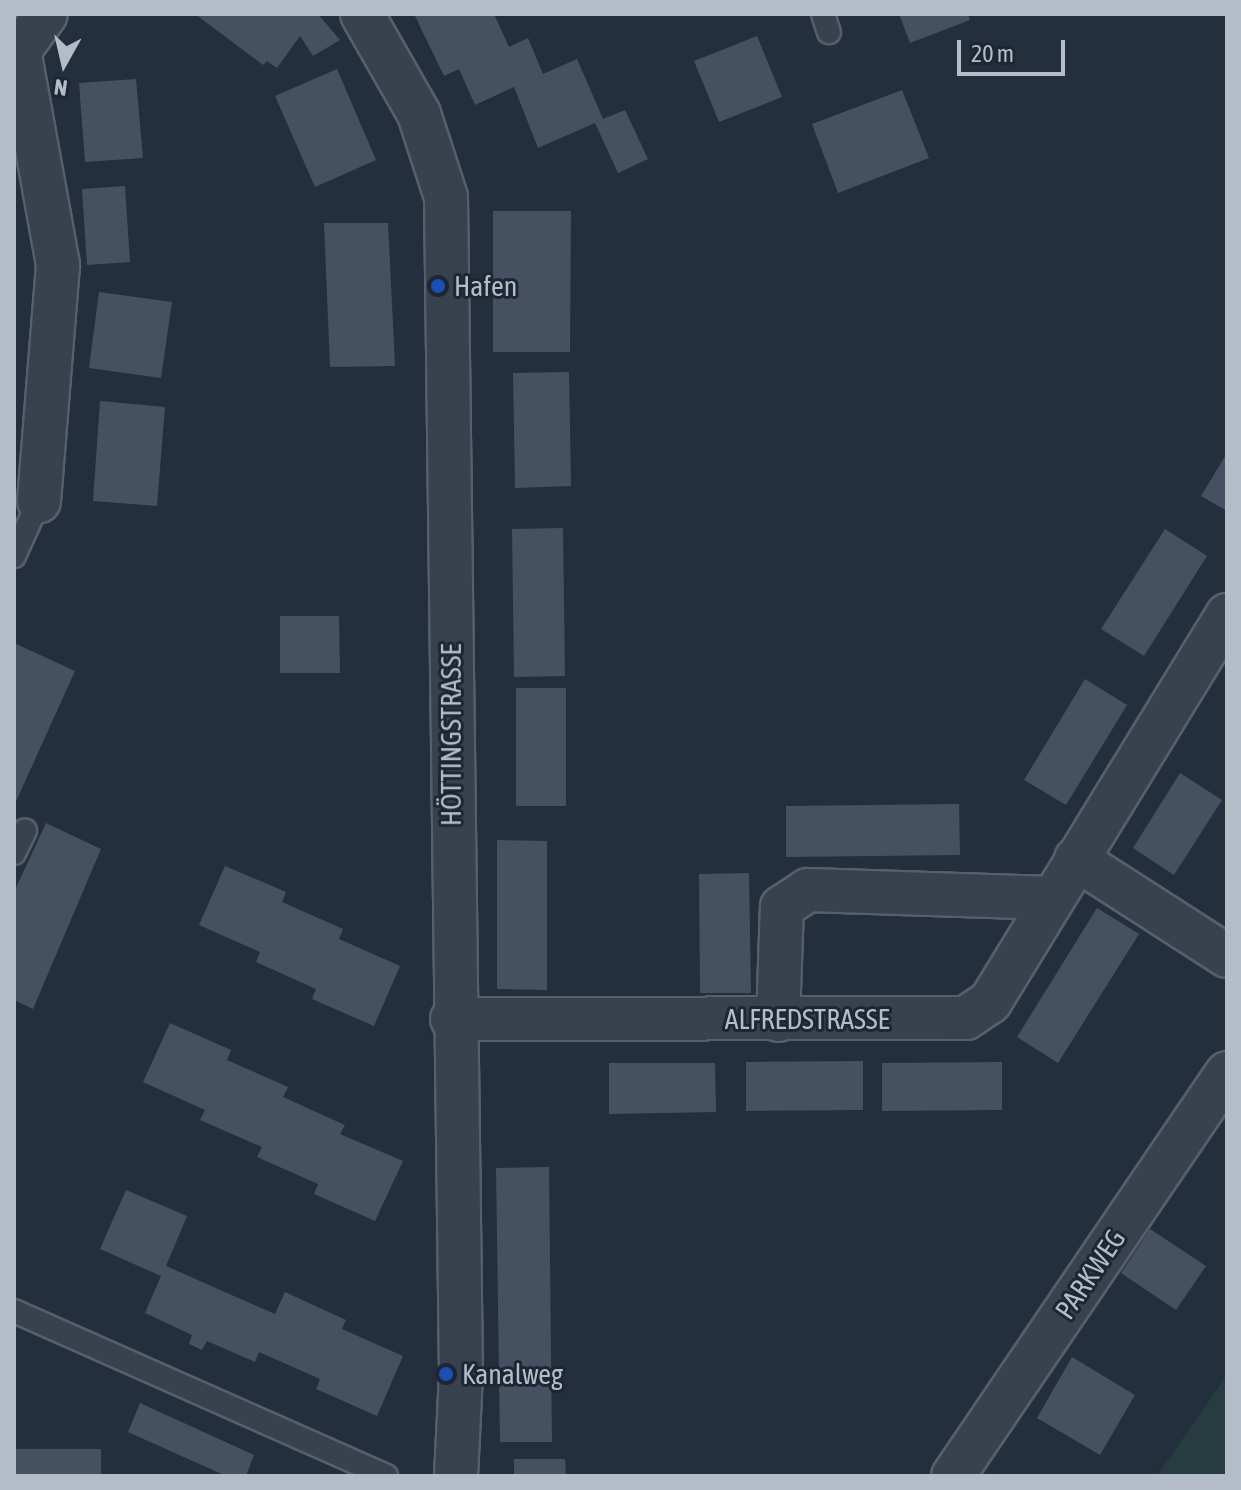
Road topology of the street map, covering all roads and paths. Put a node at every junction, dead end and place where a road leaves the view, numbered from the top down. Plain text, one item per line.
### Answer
1 (46, 14) edge
2 (362, 14) edge
3 (17, 54) edge
4 (39, 501) joint
5 (14, 556) edge
6 (1227, 615) edge
7 (25, 830) dead end
8 (14, 853) edge
9 (1076, 859) junction
10 (1052, 898) junction
11 (1227, 956) edge
12 (452, 1019) junction
13 (778, 1020) junction
14 (1227, 1073) edge
15 (14, 1311) edge
16 (386, 1476) edge
17 (456, 1476) edge
18 (953, 1476) edge

1 - 3 street
2 - 12 street, HÖTTINGSTRASSE
3 - 4 street
4 - 5 lane
6 - 9 street, ALFREDSTRASSE
7 - 8 lane
9 - 10 street, ALFREDSTRASSE
9 - 11 street
10 - 13 street, ALFREDSTRASSE
10 - 13 street
12 - 13 street, ALFREDSTRASSE
12 - 17 street, HÖTTINGSTRASSE
14 - 18 street, PARKWEG
15 - 16 lane

